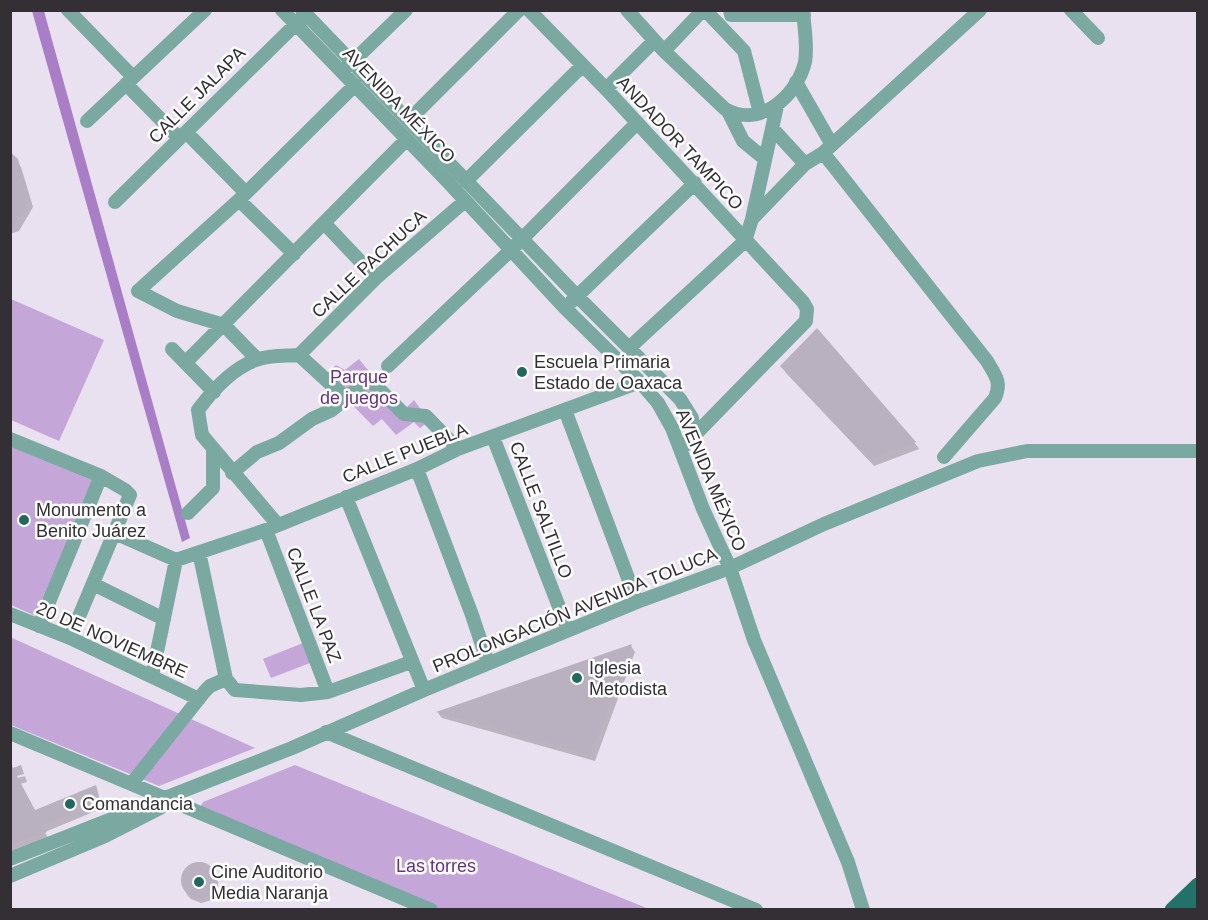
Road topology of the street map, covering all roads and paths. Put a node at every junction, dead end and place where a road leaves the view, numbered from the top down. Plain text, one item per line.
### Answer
1 (205, 10) edge
2 (282, 10) edge
3 (406, 10) edge
4 (519, 10) edge
5 (529, 10) edge
6 (627, 10) edge
7 (704, 10) edge
8 (1071, 10) edge
9 (980, 11) edge
10 (75, 13) edge
11 (731, 13) edge
12 (803, 13) edge
13 (301, 16) edge
14 (1098, 38) dead end
15 (659, 46) junction
16 (582, 66) junction
17 (347, 68) junction
18 (130, 80) junction
19 (796, 82) junction
20 (355, 86) junction
21 (606, 89) junction
22 (777, 106) junction
23 (728, 111) junction
24 (760, 113) junction
25 (409, 120) junction
26 (87, 121) dead end
27 (637, 123) junction
28 (772, 128) junction
29 (182, 135) junction
30 (406, 140) junction
31 (828, 149) junction
32 (765, 159) junction
33 (805, 164) junction
34 (466, 181) junction
35 (695, 183) junction
36 (242, 196) junction
37 (465, 201) junction
38 (115, 202) dead end
39 (752, 219) junction
40 (325, 224) junction
41 (522, 237) junction
42 (745, 241) junction
43 (511, 250) junction
44 (294, 254) junction
45 (376, 278) junction
46 (578, 296) junction
47 (564, 308) junction
48 (224, 325) junction
49 (629, 348) junction
50 (172, 349) dead end
51 (299, 355) junction
52 (257, 359) junction
53 (186, 362) junction
54 (388, 366) dead end
55 (640, 382) junction
56 (214, 392) junction
57 (347, 399) junction
58 (565, 410) junction
59 (694, 435) junction
60 (494, 437) junction
61 (10, 440) edge
62 (458, 449) junction
63 (681, 449) junction
64 (213, 450) junction
65 (1197, 451) edge
66 (944, 457) dead end
67 (417, 469) junction
68 (231, 473) junction
69 (101, 476) junction
70 (346, 497) junction
71 (188, 513) dead end
72 (272, 528) junction
73 (115, 533) junction
74 (187, 556) junction
75 (730, 568) junction
76 (93, 584) junction
77 (637, 602) junction
78 (10, 614) edge
79 (164, 619) junction
80 (39, 626) junction
81 (568, 630) junction
82 (70, 638) junction
83 (411, 662) junction
84 (488, 663) junction
85 (152, 676) junction
86 (222, 683) junction
87 (424, 690) junction
88 (328, 692) junction
89 (199, 699) junction
90 (326, 732) junction
91 (10, 733) edge
92 (132, 783) junction
93 (173, 798) junction
94 (103, 830) junction
95 (10, 859) edge
96 (10, 876) edge
97 (1197, 885) edge
98 (1197, 903) edge
99 (431, 909) edge
100 (756, 909) edge
101 (863, 909) edge
102 (1172, 909) edge
103 (1191, 909) edge

1 - 18 street
2 - 13 street, AVENIDA MÉXICO
3 - 17 street
4 - 25 street
5 - 16 street, ANDADOR TAMPICO
6 - 15 street
7 - 15 street
7 - 24 street
8 - 14 street
9 - 31 street
10 - 18 street
11 - 12 street
12 - 19 street
13 - 17 street, AVENIDA MÉXICO
13 - 29 street, CALLE JALAPA
15 - 21 street
15 - 23 street
16 - 21 street, ANDADOR TAMPICO
16 - 34 street
17 - 20 street, AVENIDA MÉXICO
17 - 25 street, AVENIDA MÉXICO
18 - 26 street
18 - 29 street
19 - 22 street
19 - 31 street
20 - 30 street, AVENIDA MÉXICO
20 - 36 street
21 - 27 street, ANDADOR TAMPICO
22 - 24 street
22 - 28 street
23 - 24 street
23 - 32 street
25 - 34 street, AVENIDA MÉXICO
27 - 35 street, ANDADOR TAMPICO
27 - 41 street
28 - 32 street
28 - 33 street
29 - 36 street
29 - 38 street, CALLE JALAPA
30 - 37 street, AVENIDA MÉXICO
30 - 40 street
31 - 33 street
31 - 66 street
32 - 39 street
33 - 39 street
34 - 41 street, AVENIDA MÉXICO
35 - 42 street, ANDADOR TAMPICO
35 - 46 street
36 - 44 street
36 - 48 street
37 - 43 street, AVENIDA MÉXICO
37 - 45 street, CALLE PACHUCA
39 - 42 street
40 - 44 street
40 - 45 street
41 - 43 street
41 - 46 street, AVENIDA MÉXICO
42 - 49 street
42 - 59 street, ANDADOR TAMPICO
43 - 47 street, AVENIDA MÉXICO
43 - 54 street
44 - 48 street
45 - 51 street, CALLE PACHUCA
46 - 47 street
46 - 49 street, AVENIDA MÉXICO
47 - 55 street, AVENIDA MÉXICO
48 - 52 street
48 - 53 street
49 - 59 street, AVENIDA MÉXICO
50 - 53 street
51 - 52 street
51 - 57 street
52 - 56 street
53 - 56 street
55 - 58 street, CALLE PUEBLA
55 - 63 street, AVENIDA MÉXICO
56 - 64 street
57 - 62 street
57 - 68 street
58 - 60 street, CALLE PUEBLA
58 - 77 street
59 - 63 street
60 - 62 street, CALLE PUEBLA
60 - 81 street, CALLE SALTILLO
61 - 69 street
62 - 67 street, CALLE PUEBLA
63 - 75 street, AVENIDA MÉXICO
64 - 68 street
64 - 71 street
65 - 75 street, PROLONGACIÓN AVENIDA TOLUCA
67 - 70 street, CALLE PUEBLA
67 - 84 street
68 - 72 street
69 - 73 street
69 - 80 street
70 - 72 street, CALLE PUEBLA
70 - 83 street
72 - 74 street, CALLE PUEBLA
72 - 88 street, CALLE LA PAZ
73 - 74 street
73 - 76 street
74 - 79 street
74 - 86 street
75 - 77 street, PROLONGACIÓN AVENIDA TOLUCA
75 - 101 street, AVENIDA MÉXICO
76 - 79 street
76 - 82 street
77 - 81 street, PROLONGACIÓN AVENIDA TOLUCA
78 - 80 street, 20 DE NOVIEMBRE
79 - 85 street
80 - 82 street, 20 DE NOVIEMBRE
81 - 84 street, PROLONGACIÓN AVENIDA TOLUCA
82 - 85 street, 20 DE NOVIEMBRE
83 - 87 street
83 - 88 street
84 - 87 street, PROLONGACIÓN AVENIDA TOLUCA
85 - 89 street, 20 DE NOVIEMBRE
86 - 88 street
86 - 89 street
87 - 90 street, PROLONGACIÓN AVENIDA TOLUCA
89 - 92 street
90 - 93 street, PROLONGACIÓN AVENIDA TOLUCA
90 - 100 street
91 - 92 street
92 - 93 street
93 - 94 street, PROLONGACIÓN AVENIDA TOLUCA
93 - 99 street
94 - 95 street
94 - 96 street
97 - 102 main road
98 - 103 main road

